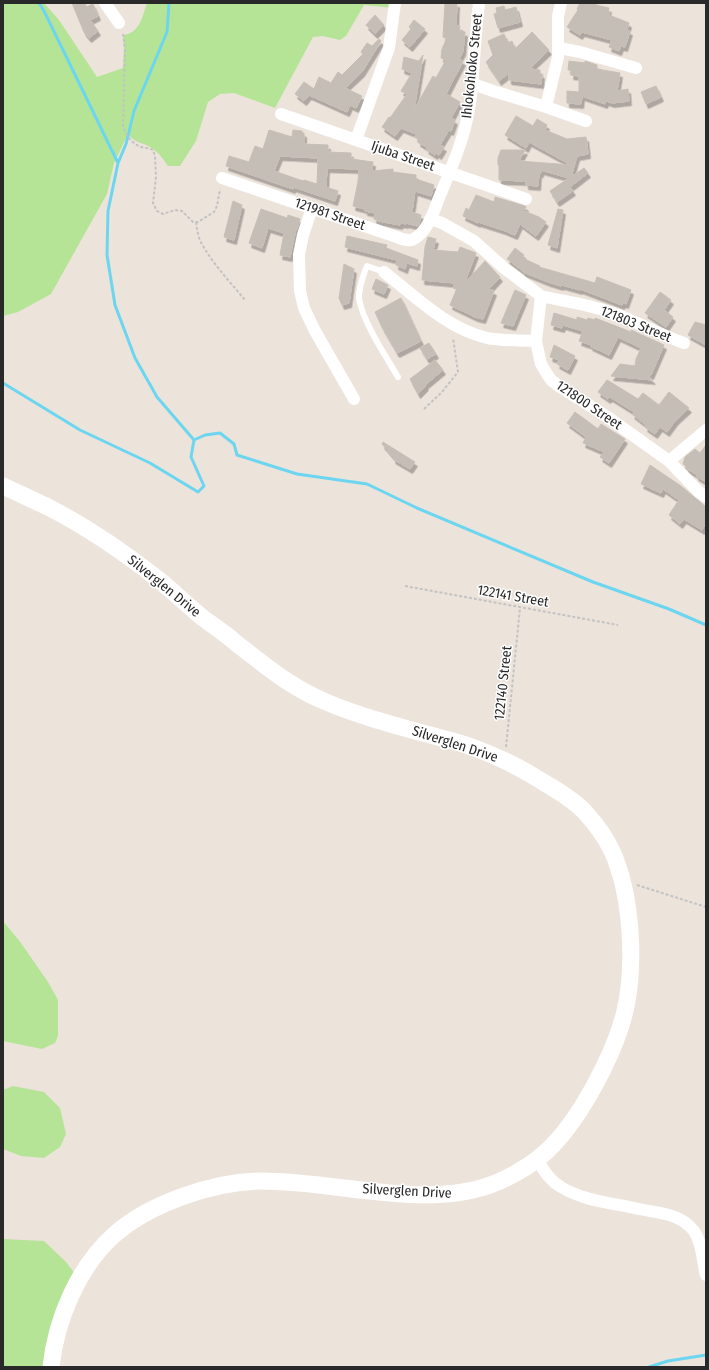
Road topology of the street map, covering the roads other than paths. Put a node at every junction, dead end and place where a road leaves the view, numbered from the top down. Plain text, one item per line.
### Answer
1 (105, 3) edge
2 (395, 3) edge
3 (479, 3) edge
4 (561, 3) edge
5 (119, 23) road end
6 (558, 48) junction
7 (636, 68) dead end
8 (473, 84) junction
9 (546, 106) junction
10 (281, 114) dead end
11 (586, 121) dead end
12 (356, 140) junction
13 (450, 172) junction
14 (222, 178) road end
15 (526, 199) dead end
16 (312, 208) junction
17 (430, 219) junction
18 (384, 272) joint
19 (541, 296) junction
20 (536, 341) junction
21 (684, 343) dead end
22 (398, 376) dead end
23 (354, 399) dead end
24 (706, 430) edge
25 (669, 461) junction
26 (3, 486) edge
27 (706, 497) edge
28 (537, 1160) junction
29 (706, 1275) edge
30 (51, 1367) edge

1 - 5 street
2 - 12 street
3 - 8 street, Ihlokohloko Street
4 - 6 street
6 - 7 street
6 - 9 street
8 - 9 street
8 - 13 street, Ihlokohloko Street
9 - 11 street
10 - 12 street, Ijuba Street
12 - 13 street, Ijuba Street
13 - 15 street, Ijuba Street
13 - 17 street, Ihlokohloko Street
14 - 16 street, 121981 Street
16 - 17 street, 121981 Street
16 - 23 street
17 - 19 street
18 - 20 street
18 - 22 lane
19 - 20 street, 121800 Street
19 - 21 street, 121803 Street
20 - 25 street, 121800 Street
24 - 25 street
25 - 27 street, 121800 Street
26 - 28 street, Silverglen Drive
28 - 29 street
28 - 30 street, Silverglen Drive

